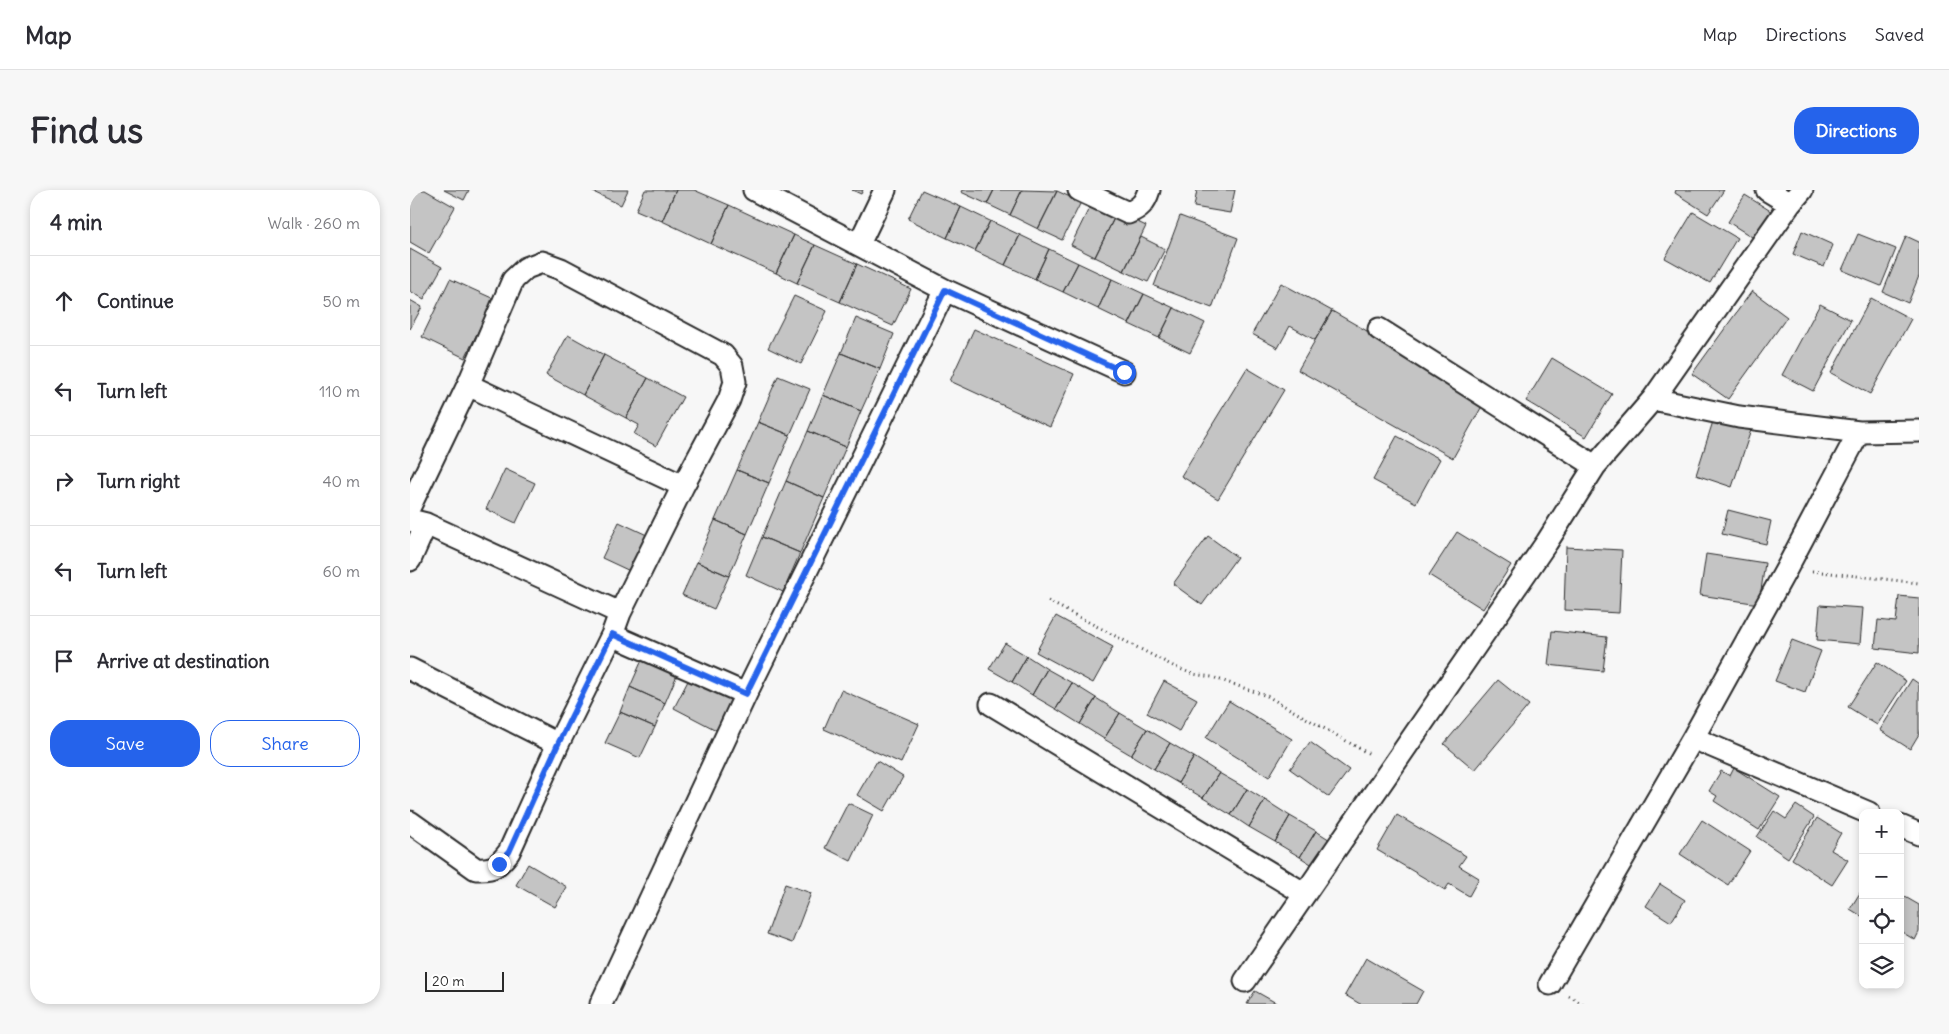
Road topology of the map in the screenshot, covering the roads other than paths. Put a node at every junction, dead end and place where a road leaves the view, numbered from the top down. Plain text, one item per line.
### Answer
1 (754, 190) edge
2 (885, 190) edge
3 (1079, 190) edge
4 (1149, 190) edge
5 (1767, 190) edge
6 (1796, 197) edge
7 (859, 244) junction
8 (945, 290) junction
9 (1379, 329) dead end
10 (1124, 372) dead end
11 (468, 385) junction
12 (1653, 400) junction
13 (1919, 431) edge
14 (1859, 432) junction
15 (1595, 466) junction
16 (683, 486) junction
17 (410, 506) edge
18 (418, 522) edge
19 (410, 560) edge
20 (620, 613) junction
21 (612, 634) junction
22 (410, 669) edge
23 (746, 694) junction
24 (991, 704) dead end
25 (1693, 738) junction
26 (558, 744) junction
27 (1860, 809) edge
28 (410, 822) edge
29 (1904, 828) edge
30 (1919, 834) edge
31 (1305, 894) junction
32 (1245, 981) dead end
33 (1550, 984) dead end
34 (600, 1004) edge

1 - 7 street
2 - 7 street
3 - 4 street
5 - 6 street
6 - 12 street
7 - 8 street
8 - 10 street
8 - 23 street
9 - 15 street
11 - 16 street
11 - 16 street
11 - 17 street
12 - 14 street
12 - 15 street
13 - 14 street
14 - 25 street
15 - 31 street
16 - 20 street
18 - 19 street
18 - 20 street
20 - 21 street
21 - 23 street
21 - 26 street
22 - 26 street
23 - 34 street
24 - 31 street
25 - 27 street
25 - 33 street
26 - 28 street
29 - 30 street
31 - 32 street

